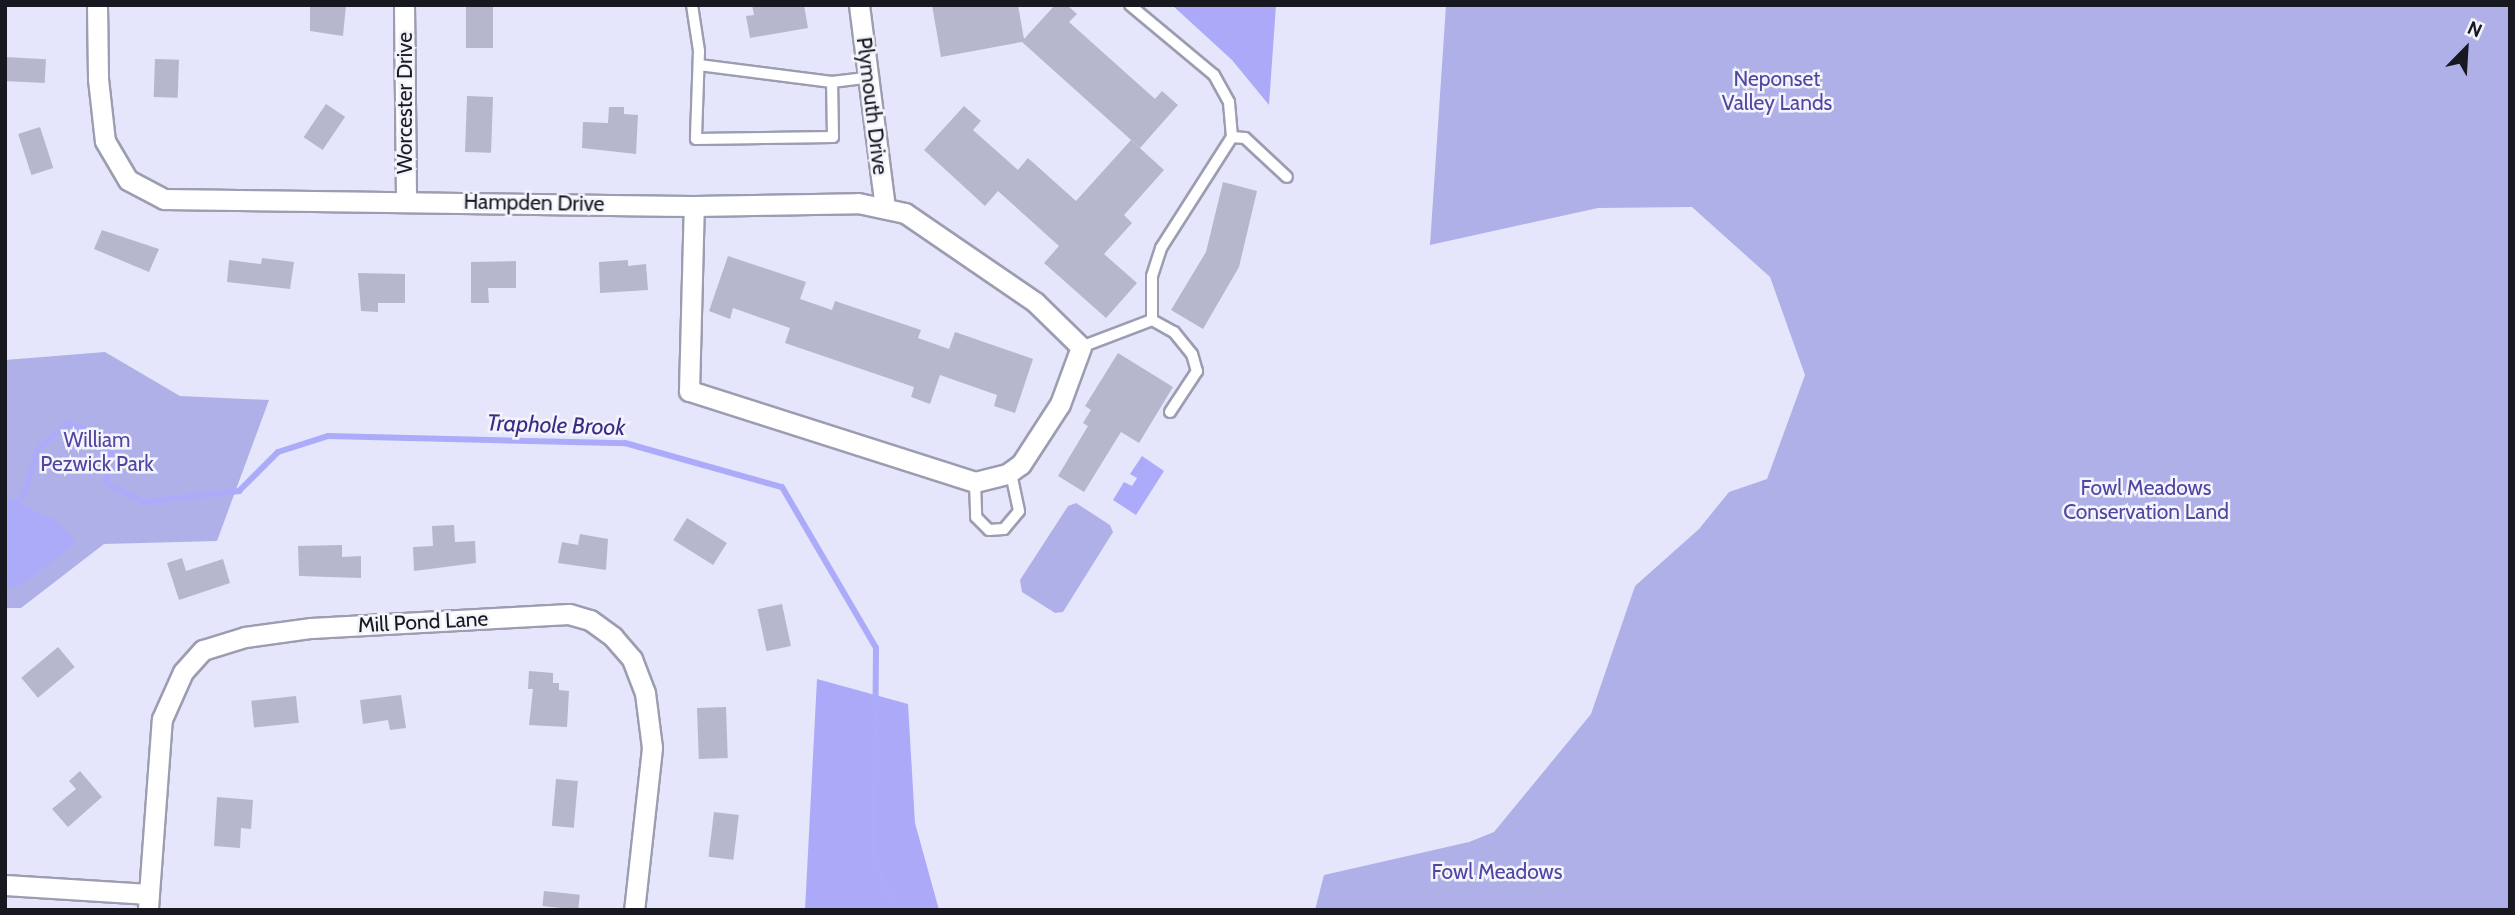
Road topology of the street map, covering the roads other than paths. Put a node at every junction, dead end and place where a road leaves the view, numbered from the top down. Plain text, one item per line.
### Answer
1 (97, 5) edge
2 (404, 5) edge
3 (692, 5) edge
4 (859, 5) edge
5 (1130, 5) edge
6 (699, 65) junction
7 (871, 77) junction
8 (832, 82) junction
9 (1232, 137) junction
10 (1287, 177) dead end
11 (406, 200) junction
12 (694, 206) junction
13 (885, 208) junction
14 (1152, 320) junction
15 (1082, 347) junction
16 (1170, 412) dead end
17 (1011, 472) junction
18 (975, 482) junction
19 (5, 884) edge
20 (148, 902) edge
21 (634, 910) edge

1 - 11 street, Hampden Drive
2 - 11 street, Worcester Drive
3 - 6 lane
4 - 7 street, Plymouth Drive
5 - 9 lane
6 - 8 lane
6 - 8 lane
7 - 8 lane
7 - 13 street, Plymouth Drive
9 - 10 lane
9 - 14 lane
11 - 12 street, Hampden Drive
12 - 13 street, Hampden Drive
12 - 18 street
13 - 15 street, Hampden Drive
14 - 15 lane
14 - 16 lane
15 - 17 street
17 - 18 street
17 - 18 lane
19 - 20 street
20 - 21 street, Mill Pond Lane

